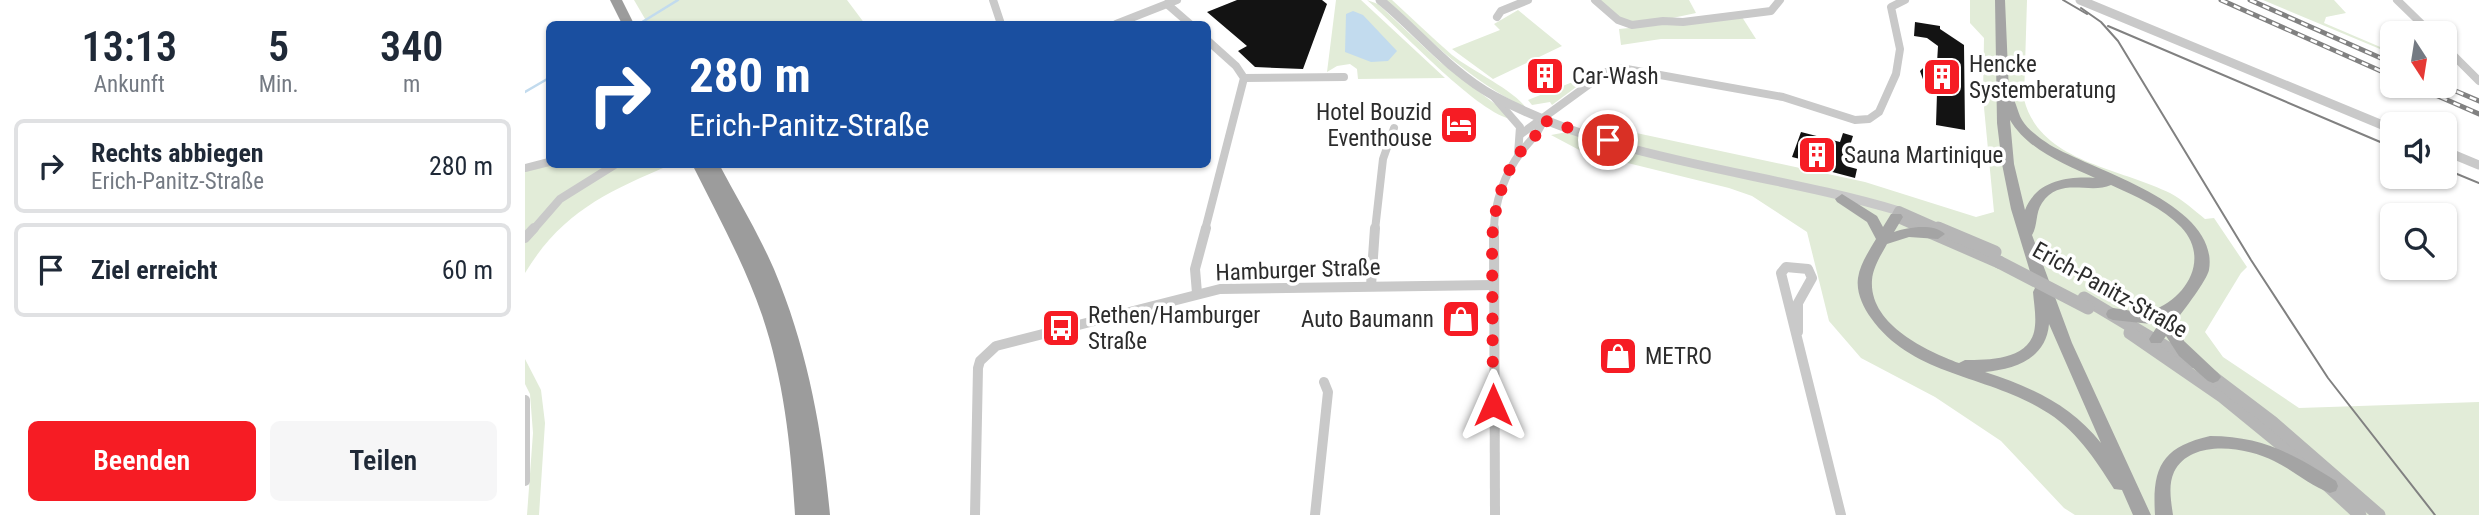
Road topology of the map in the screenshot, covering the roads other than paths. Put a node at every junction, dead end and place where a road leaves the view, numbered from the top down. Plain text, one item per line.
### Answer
1 (616, 0) edge
2 (993, 0) edge
3 (1177, 0) edge
4 (1380, 0) edge
5 (1528, 0) edge
6 (1595, 0) edge
7 (1780, 0) edge
8 (1887, 0) edge
9 (2000, 0) edge
10 (2080, 0) edge
11 (2397, 0) edge
12 (1901, 2) edge
13 (1167, 4) junction
14 (627, 12) edge
15 (1497, 18) dead end
16 (1000, 21) edge
17 (1124, 21) edge
18 (1187, 21) edge
19 (2419, 21) edge
20 (1211, 44) edge
21 (2457, 59) edge
22 (1244, 78) junction
23 (1344, 78) dead end
24 (2002, 81) junction
25 (2479, 81) edge
26 (1491, 95) junction
27 (1543, 120) junction
28 (2380, 124) edge
29 (1394, 128) dead end
30 (1521, 134) junction
31 (1518, 155) junction
32 (2457, 156) edge
33 (546, 163) edge
34 (2479, 165) edge
35 (525, 168) edge
36 (610, 168) edge
37 (701, 168) edge
38 (713, 168) edge
39 (1779, 179) junction
40 (2120, 185) junction
41 (1842, 199) junction
42 (1897, 214) junction
43 (1938, 234) junction
44 (525, 238) edge
45 (1883, 240) junction
46 (2029, 250) junction
47 (1997, 257) junction
48 (2039, 277) junction
49 (1493, 285) junction
50 (1371, 286) junction
51 (1197, 293) junction
52 (2182, 299) junction
53 (2086, 303) junction
54 (2113, 314) junction
55 (2170, 320) junction
56 (1798, 332) junction
57 (2152, 342) junction
58 (1950, 365) junction
59 (2213, 377) junction
60 (1324, 382) dead end
61 (525, 400) edge
62 (525, 481) edge
63 (2330, 486) junction
64 (805, 515) edge
65 (820, 515) edge
66 (975, 515) edge
67 (1315, 515) edge
68 (1495, 515) edge
69 (1840, 515) edge
70 (2140, 515) edge
71 (2164, 515) edge
72 (2360, 515) edge
73 (2378, 515) edge

1 - 14 highway
2 - 16 street
3 - 13 street
4 - 26 street, Erich-Panitz-Straße
5 - 15 street
6 - 7 street
8 - 12 street
9 - 24 main road
10 - 28 street
11 - 19 street
12 - 27 street
13 - 17 street
13 - 18 street
20 - 22 street
21 - 25 street
22 - 23 street
22 - 51 street
24 - 40 main road
24 - 46 main road
26 - 27 street, Erich-Panitz-Straße
26 - 30 street
27 - 30 street
27 - 31 street
27 - 39 street, Erich-Panitz-Straße
29 - 50 street
30 - 31 street
31 - 49 street
32 - 34 street
33 - 35 street
36 - 44 street
37 - 64 highway
38 - 65 highway
39 - 41 street, Erich-Panitz-Straße
39 - 42 street, Erich-Panitz-Straße
40 - 46 main road
40 - 52 main road
41 - 42 street, Erich-Panitz-Straße
41 - 45 main road
42 - 43 main road, Erich-Panitz-Straße
42 - 45 main road
42 - 47 main road, Erich-Panitz-Straße
43 - 45 main road
43 - 47 main road, Erich-Panitz-Straße
45 - 58 main road
46 - 48 main road
47 - 53 main road, Erich-Panitz-Straße, bridge
48 - 58 main road
48 - 70 main road
49 - 50 street, Hamburger Straße
49 - 68 street
50 - 51 street, Hamburger Straße
51 - 66 street, Hamburger Straße
52 - 54 main road
52 - 55 main road
53 - 54 main road, Erich-Panitz-Straße
53 - 57 main road, Erich-Panitz-Straße
54 - 57 main road, Erich-Panitz-Straße
55 - 57 main road
55 - 59 main road
56 - 56 street
56 - 69 street
57 - 59 main road, Erich-Panitz-Straße
57 - 63 main road, Erich-Panitz-Straße
58 - 70 main road
59 - 73 main road, Erich-Panitz-Straße
60 - 67 street
61 - 62 street
63 - 71 main road
63 - 72 main road, Erich-Panitz-Straße

